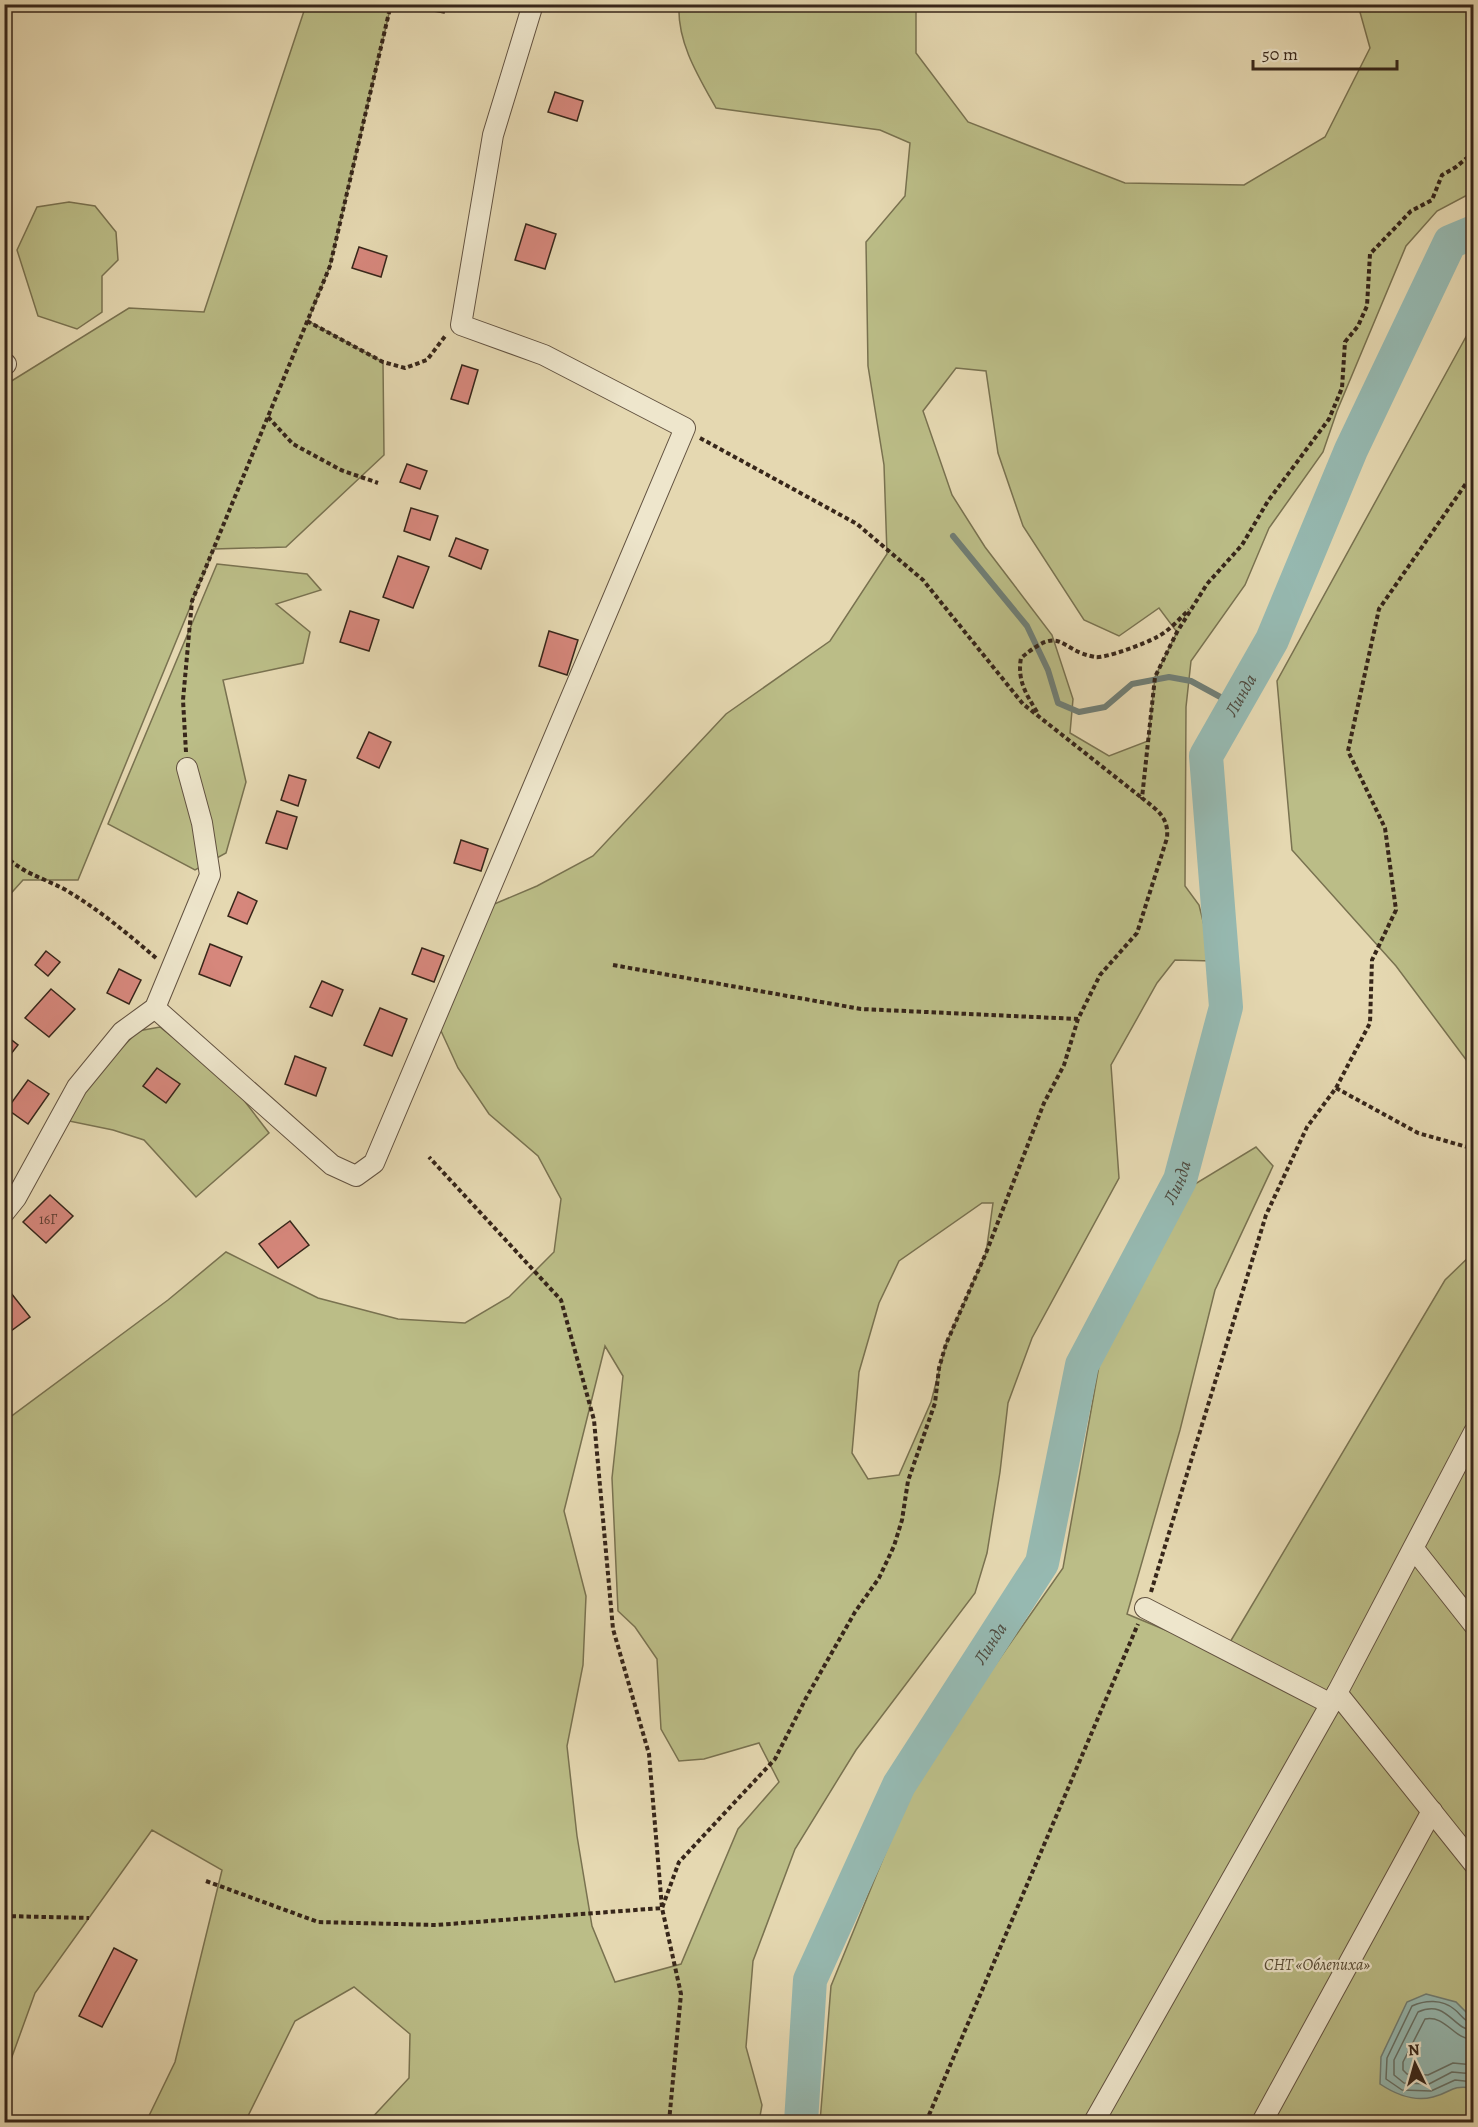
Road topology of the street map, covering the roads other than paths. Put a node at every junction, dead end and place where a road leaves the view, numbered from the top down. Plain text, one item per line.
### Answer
1 (533, 4) edge
2 (188, 768) road end
3 (155, 1008) junction
4 (4, 1213) edge
5 (1473, 1432) edge
6 (1414, 1549) junction
7 (1145, 1608) dead end
8 (1473, 1625) edge
9 (1334, 1698) junction
10 (1432, 1811) junction
11 (1473, 1864) edge
12 (1094, 2122) edge
13 (1262, 2122) edge

1 - 3 street
2 - 3 street
3 - 4 street
5 - 6 street
6 - 8 street
6 - 9 street
7 - 9 street
9 - 10 street
9 - 12 street
10 - 11 street
10 - 13 street

